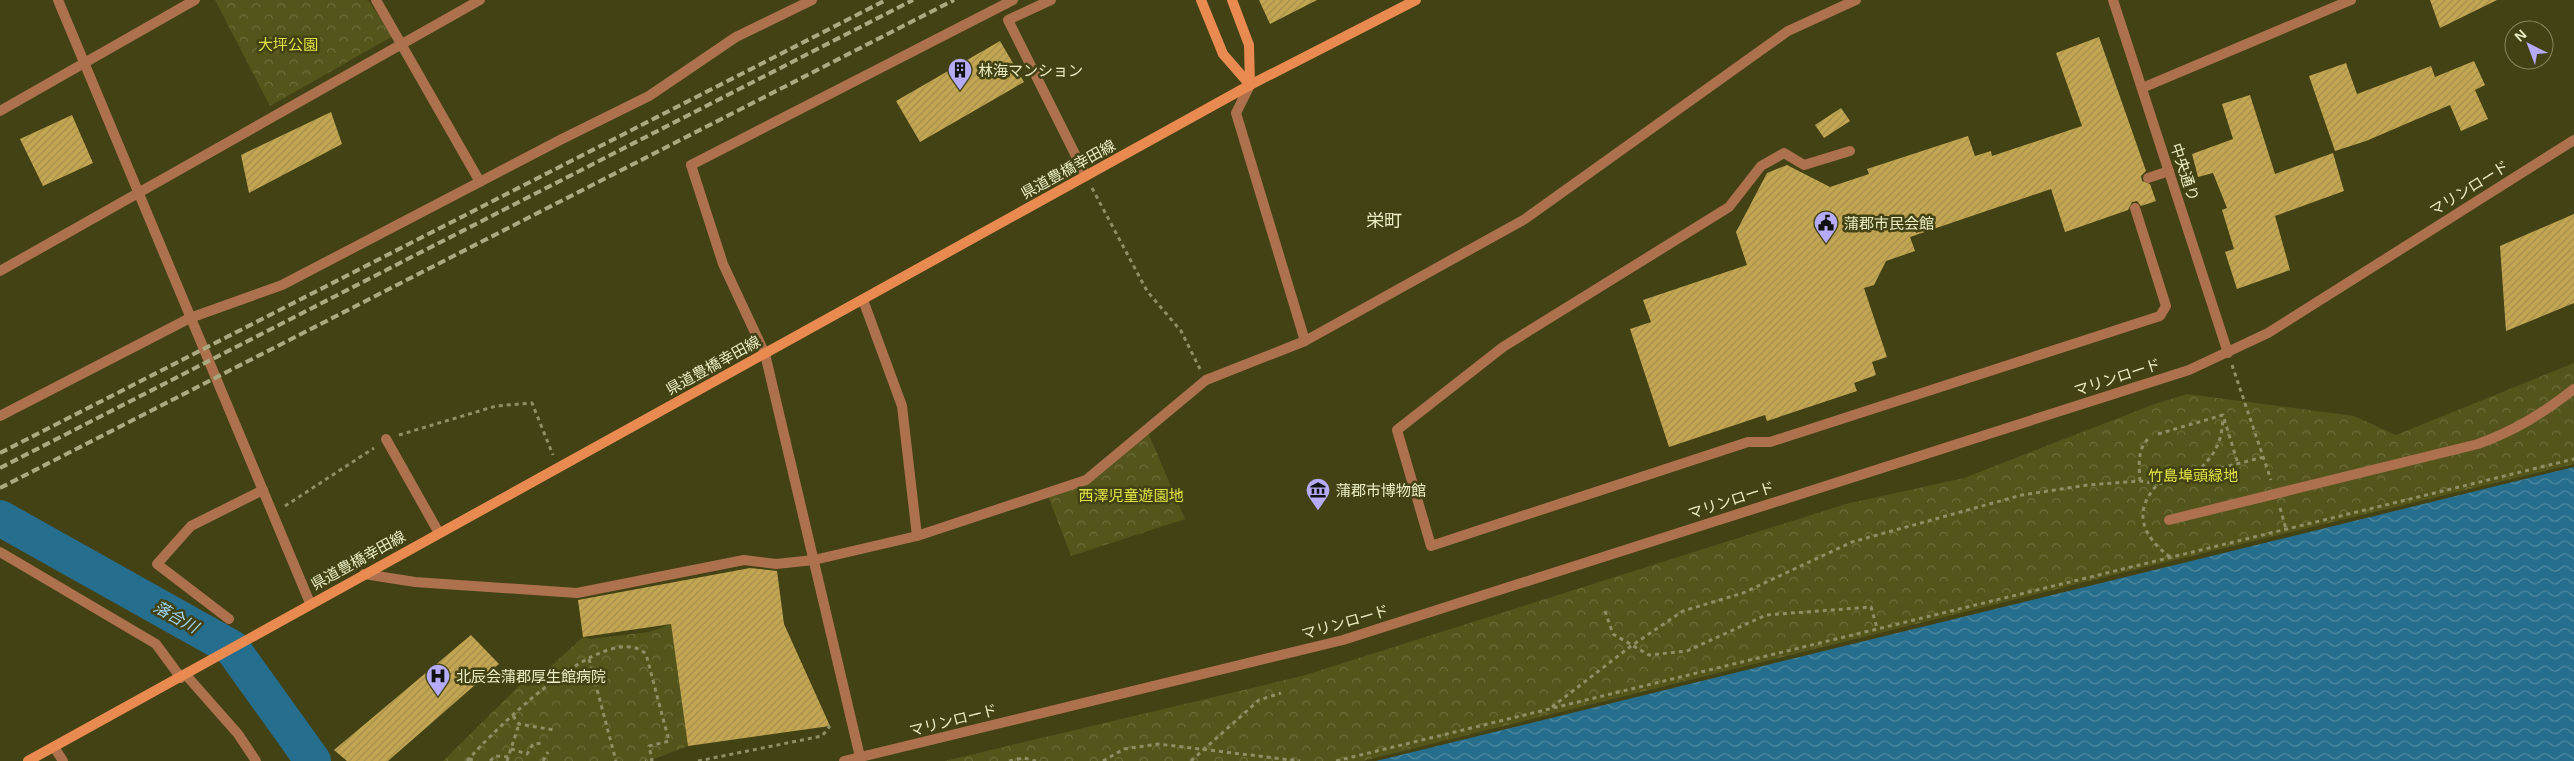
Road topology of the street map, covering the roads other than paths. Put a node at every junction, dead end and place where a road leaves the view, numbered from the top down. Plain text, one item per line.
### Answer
1 (58, 0) edge
2 (196, 0) edge
3 (376, 0) edge
4 (480, 0) edge
5 (812, 0) edge
6 (1013, 0) edge
7 (1051, 0) edge
8 (1201, 0) edge
9 (1232, 0) edge
10 (1416, 0) edge
11 (1856, 0) edge
12 (2113, 0) edge
13 (2350, 0) edge
14 (401, 45) junction
15 (84, 63) junction
16 (1250, 85) junction
17 (2142, 88) junction
18 (0, 110) edge
19 (2574, 140) edge
20 (1850, 151) dead end
21 (2169, 171) junction
22 (1086, 176) junction
23 (2148, 178) dead end
24 (480, 182) junction
25 (138, 193) junction
26 (2135, 208) dead end
27 (0, 271) edge
28 (863, 300) junction
29 (190, 318) junction
30 (1305, 341) junction
31 (2228, 353) junction
32 (765, 354) junction
33 (2574, 389) edge
34 (0, 416) edge
35 (386, 439) road end
36 (262, 490) junction
37 (2168, 520) dead end
38 (439, 533) junction
39 (917, 536) junction
40 (0, 552) edge
41 (814, 560) junction
42 (364, 574) junction
43 (310, 603) junction
44 (229, 619) dead end
45 (188, 674) junction
46 (54, 747) junction
47 (860, 757) junction
48 (30, 761) edge
49 (63, 761) edge
50 (256, 761) edge
51 (844, 761) edge

1 - 15 street
2 - 15 street
3 - 14 street
4 - 14 street
5 - 24 street
6 - 32 street
7 - 22 street
8 - 16 main road
9 - 16 main road
10 - 16 main road, 県道豊橋幸田線
11 - 30 street
12 - 17 street, 中央通り
13 - 17 street
14 - 24 street
14 - 25 street
15 - 18 street
15 - 25 street
16 - 22 main road, 県道豊橋幸田線
16 - 30 street
17 - 21 street, 中央通り
19 - 31 street, マリンロード
20 - 26 street
21 - 23 street
21 - 31 street, 中央通り
22 - 28 main road, 県道豊橋幸田線
24 - 29 street
25 - 27 street
25 - 29 street
28 - 32 main road, 県道豊橋幸田線
28 - 39 street
29 - 34 street
29 - 36 street
30 - 39 street
31 - 47 street, マリンロード
32 - 38 main road, 県道豊橋幸田線
32 - 41 street
33 - 37 street
35 - 38 street
36 - 43 street
36 - 44 street
38 - 42 main road, 県道豊橋幸田線
39 - 41 street
40 - 45 street
41 - 42 street
41 - 47 street
42 - 43 main road, 県道豊橋幸田線
43 - 45 main road, 県道豊橋幸田線
45 - 46 main road, 県道豊橋幸田線
45 - 50 street
46 - 48 main road, 県道豊橋幸田線
46 - 49 street
47 - 51 street, マリンロード

